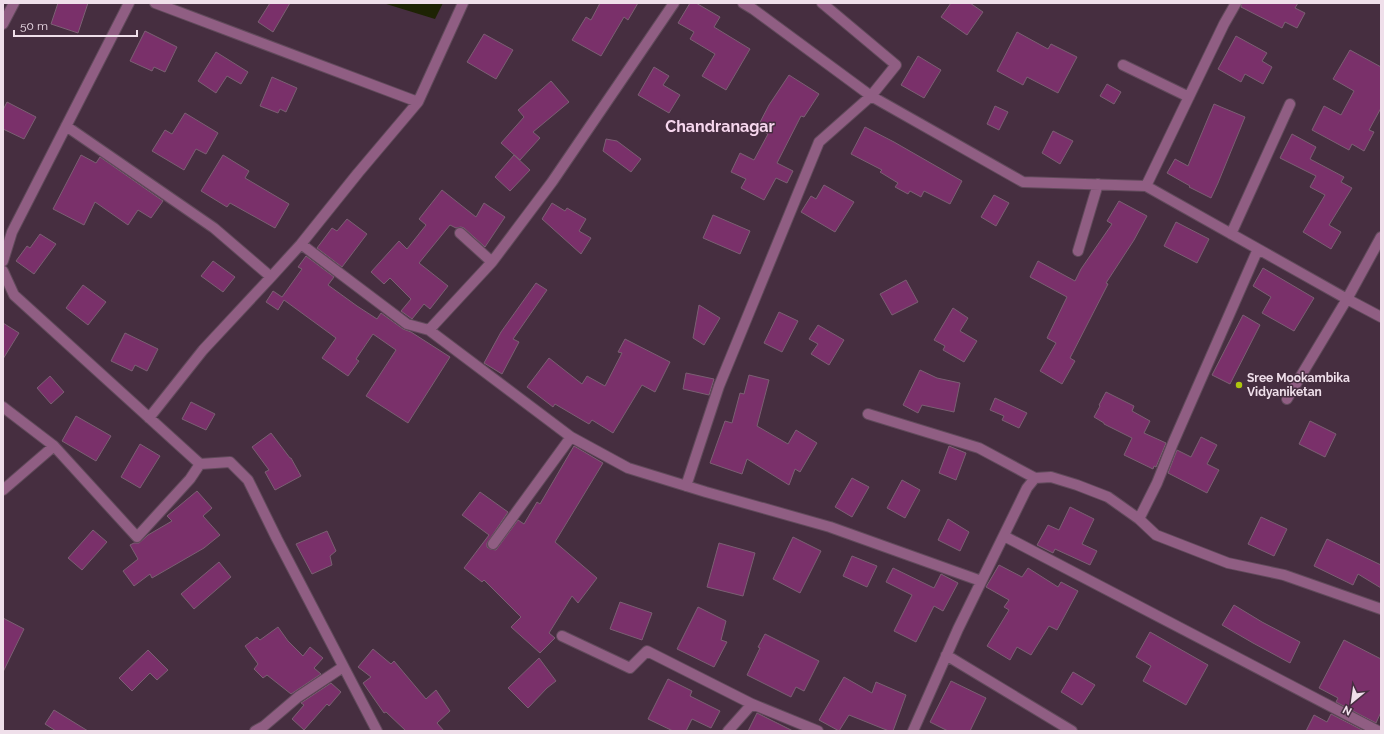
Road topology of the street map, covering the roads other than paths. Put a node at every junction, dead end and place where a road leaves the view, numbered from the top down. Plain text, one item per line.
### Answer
1 (14, 3) edge
2 (130, 3) edge
3 (155, 3) edge
4 (463, 3) edge
5 (674, 3) edge
6 (743, 3) edge
7 (822, 3) edge
8 (1236, 3) edge
9 (3, 24) edge
10 (1123, 65) dead end
11 (871, 96) junction
12 (1189, 97) junction
13 (418, 102) junction
14 (1290, 104) dead end
15 (66, 126) junction
16 (1098, 184) junction
17 (1146, 186) junction
18 (460, 233) dead end
19 (1231, 234) junction
20 (1381, 237) edge
21 (301, 244) junction
22 (1258, 249) junction
23 (1078, 251) dead end
24 (3, 261) edge
25 (492, 262) junction
26 (3, 270) edge
27 (271, 277) junction
28 (1347, 299) junction
29 (1381, 317) edge
30 (428, 330) junction
31 (1287, 399) dead end
32 (3, 407) edge
33 (868, 414) dead end
34 (149, 418) junction
35 (570, 437) junction
36 (54, 446) junction
37 (200, 464) junction
38 (1034, 478) junction
39 (686, 486) junction
40 (3, 490) edge
41 (1139, 519) junction
42 (1004, 536) junction
43 (493, 544) dead end
44 (981, 581) junction
45 (1381, 609) edge
46 (562, 636) dead end
47 (946, 655) junction
48 (343, 667) junction
49 (752, 704) junction
50 (255, 731) edge
51 (377, 731) edge
52 (728, 731) edge
53 (818, 731) edge
54 (913, 731) edge
55 (1072, 731) edge
56 (1378, 731) edge

1 - 9 street
2 - 15 street
3 - 13 street
4 - 13 street
5 - 25 street
6 - 11 street
7 - 11 street
8 - 12 street
10 - 12 street
11 - 16 street
11 - 39 street
12 - 17 street
13 - 21 street
14 - 19 street
15 - 24 street
15 - 27 street
16 - 17 street
16 - 23 street
17 - 19 street
18 - 25 street
19 - 22 street
20 - 28 street
21 - 27 street
21 - 30 street
22 - 28 street
22 - 41 street
25 - 30 street
26 - 34 street
27 - 34 street
28 - 29 street
28 - 31 street
30 - 35 street
32 - 36 street
33 - 38 street
34 - 37 street
35 - 39 street
35 - 43 street
36 - 37 street
36 - 40 street
37 - 48 street
38 - 41 street
38 - 42 street
39 - 44 street
41 - 45 street
42 - 44 street
42 - 56 street
44 - 47 street
46 - 49 street
47 - 54 street
47 - 55 street
48 - 50 street
48 - 51 street
49 - 52 street
49 - 53 street

